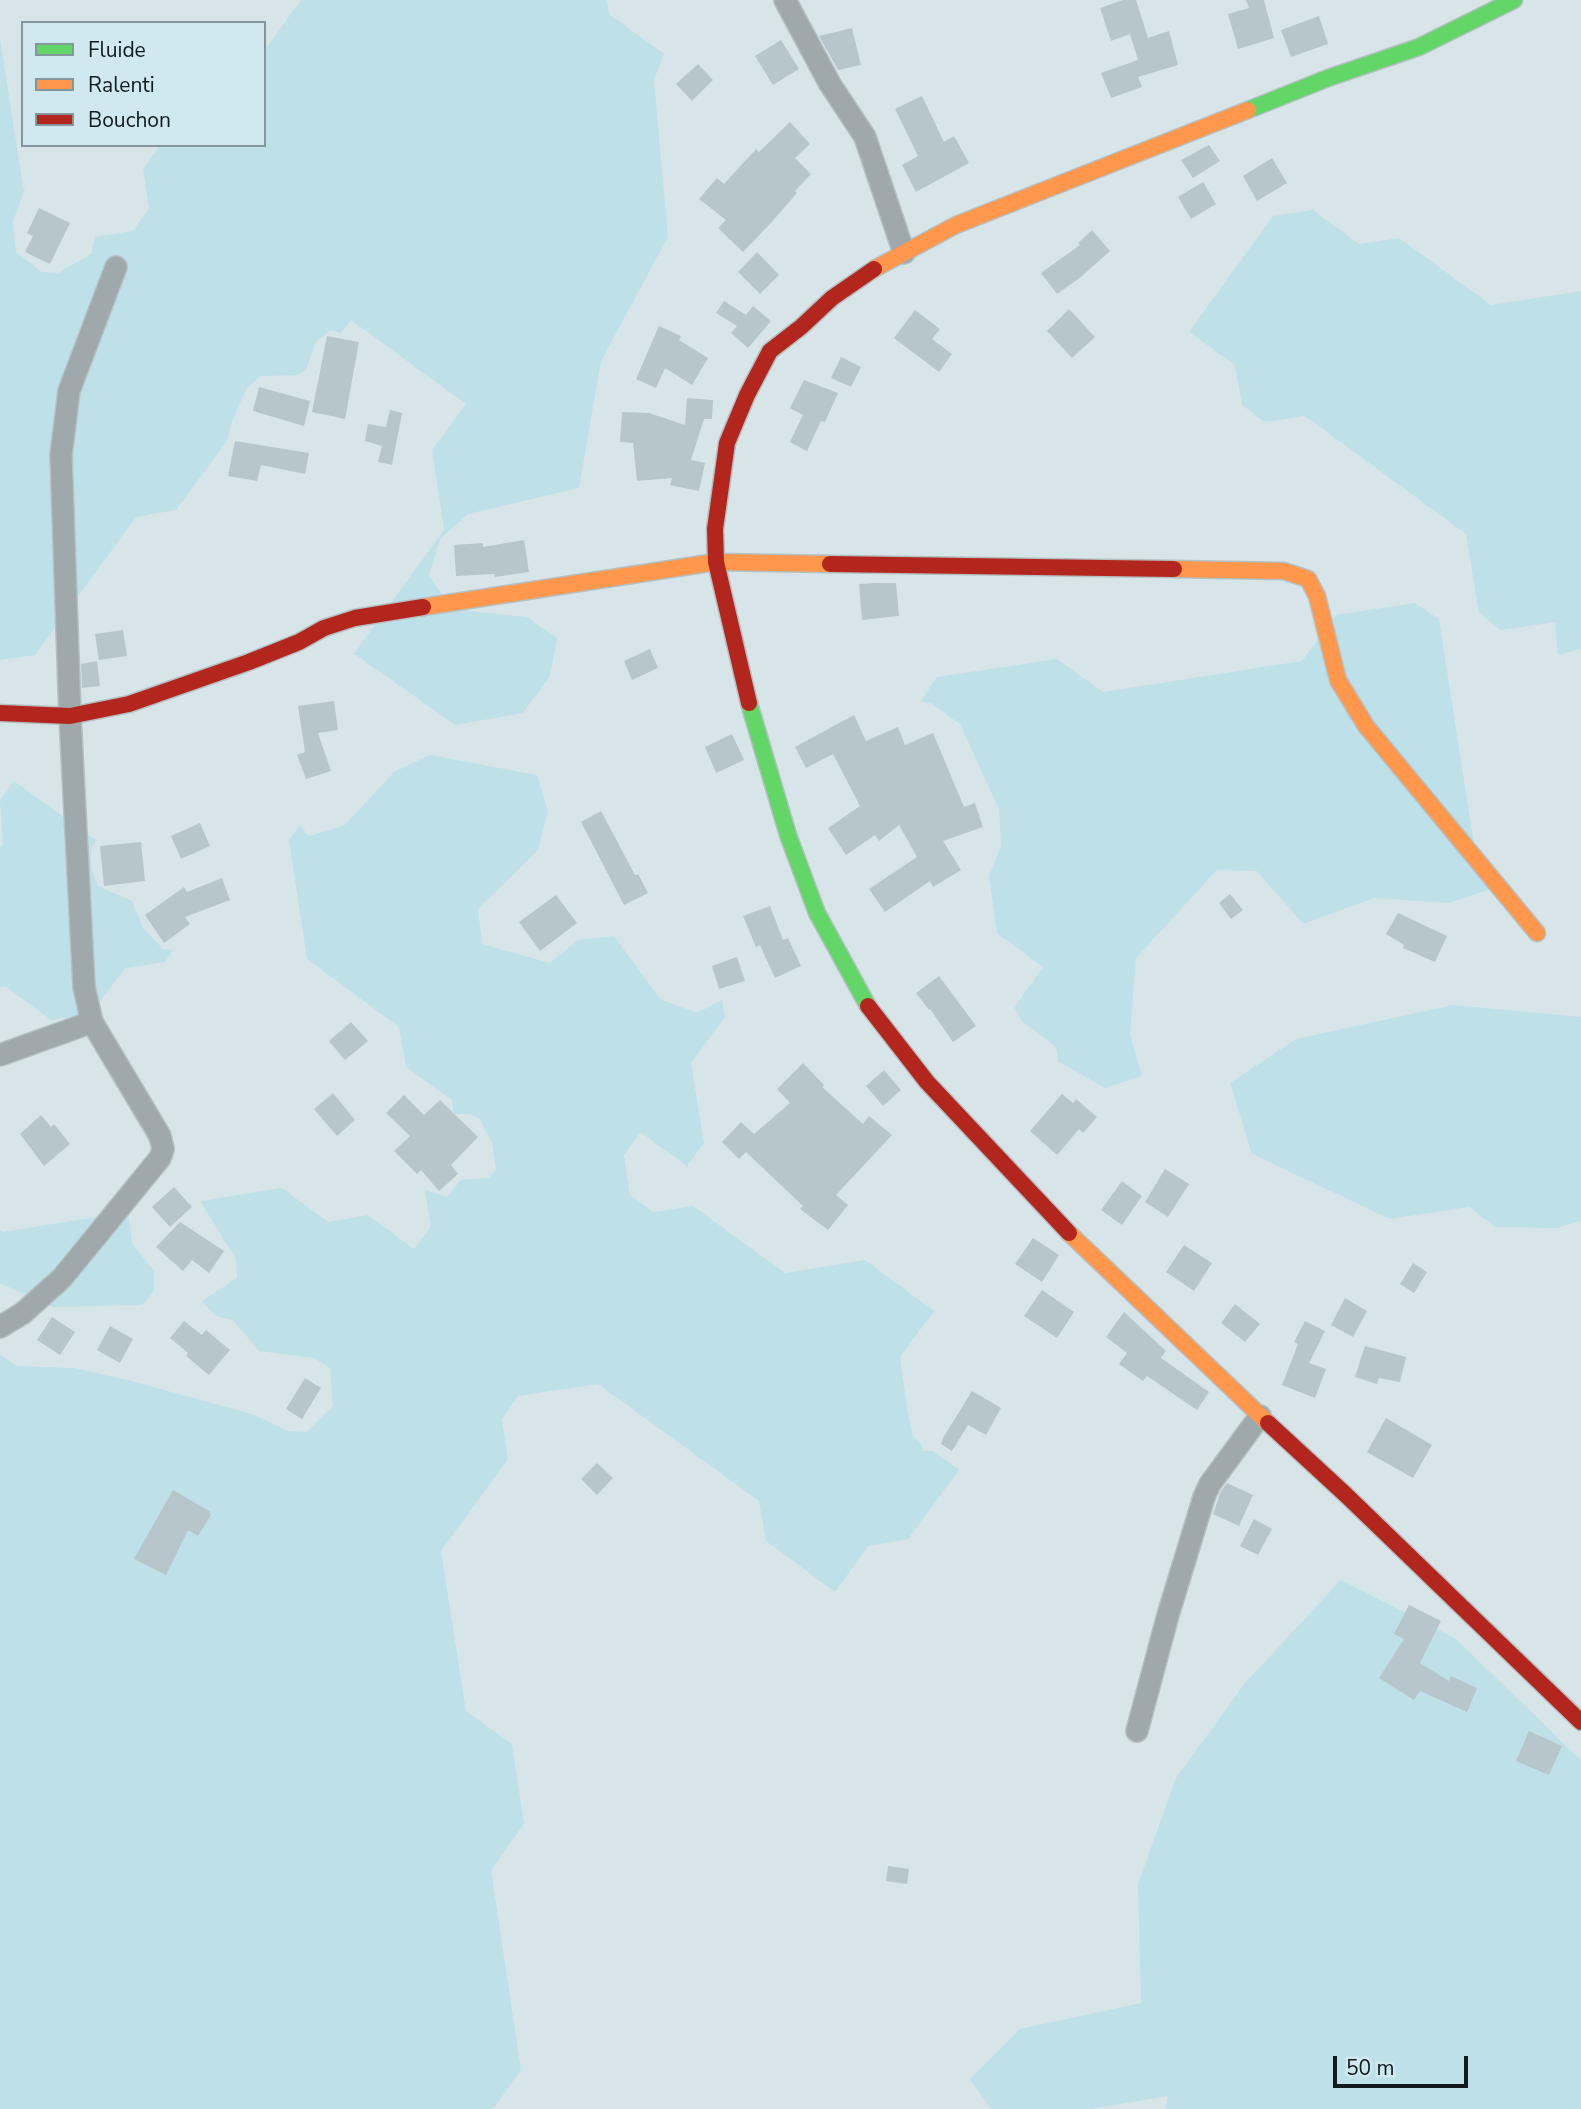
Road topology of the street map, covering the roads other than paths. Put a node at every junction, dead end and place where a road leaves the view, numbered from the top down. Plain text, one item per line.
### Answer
1 (785, 0) edge
2 (1514, 0) edge
3 (904, 253) junction
4 (116, 267) dead end
5 (716, 562) junction
6 (0, 713) edge
7 (70, 716) junction
8 (1537, 933) dead end
9 (92, 1022) junction
10 (0, 1055) edge
11 (0, 1327) edge
12 (1260, 1416) junction
13 (1581, 1721) edge
14 (1137, 1731) dead end

1 - 3 street
2 - 3 main road
3 - 5 main road
4 - 7 street
5 - 7 main road
5 - 8 main road
5 - 12 main road
6 - 7 main road
7 - 9 street
9 - 10 street
9 - 11 street
12 - 13 main road
12 - 14 street

